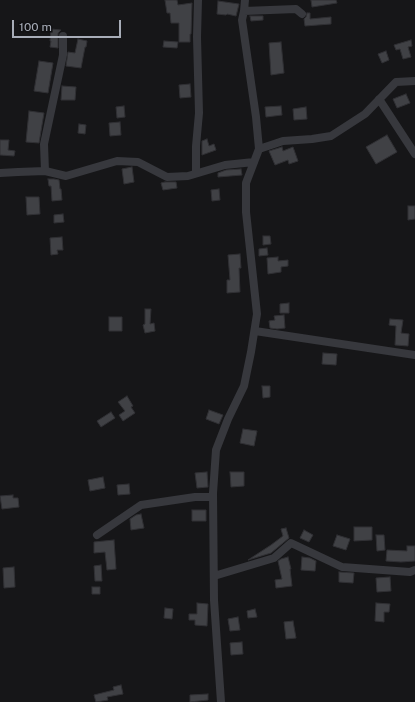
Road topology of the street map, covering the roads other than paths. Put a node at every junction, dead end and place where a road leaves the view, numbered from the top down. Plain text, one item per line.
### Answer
1 (198, 0) edge
2 (245, 0) edge
3 (244, 11) junction
4 (302, 14) dead end
5 (63, 36) dead end
6 (415, 81) edge
7 (379, 99) junction
8 (259, 149) junction
9 (415, 154) edge
10 (254, 162) junction
11 (45, 171) junction
12 (0, 173) edge
13 (196, 173) junction
14 (255, 331) junction
15 (415, 355) edge
16 (213, 497) junction
17 (97, 535) dead end
18 (415, 570) edge
19 (214, 576) junction
20 (221, 702) edge

1 - 13 street
2 - 3 street
3 - 4 street
3 - 8 street
5 - 11 street
6 - 7 street
7 - 8 street
7 - 9 street
8 - 10 street
10 - 13 street
10 - 14 street
11 - 12 street
11 - 13 street
14 - 15 street
14 - 16 street
16 - 17 street
16 - 19 street
18 - 19 street
19 - 20 street

